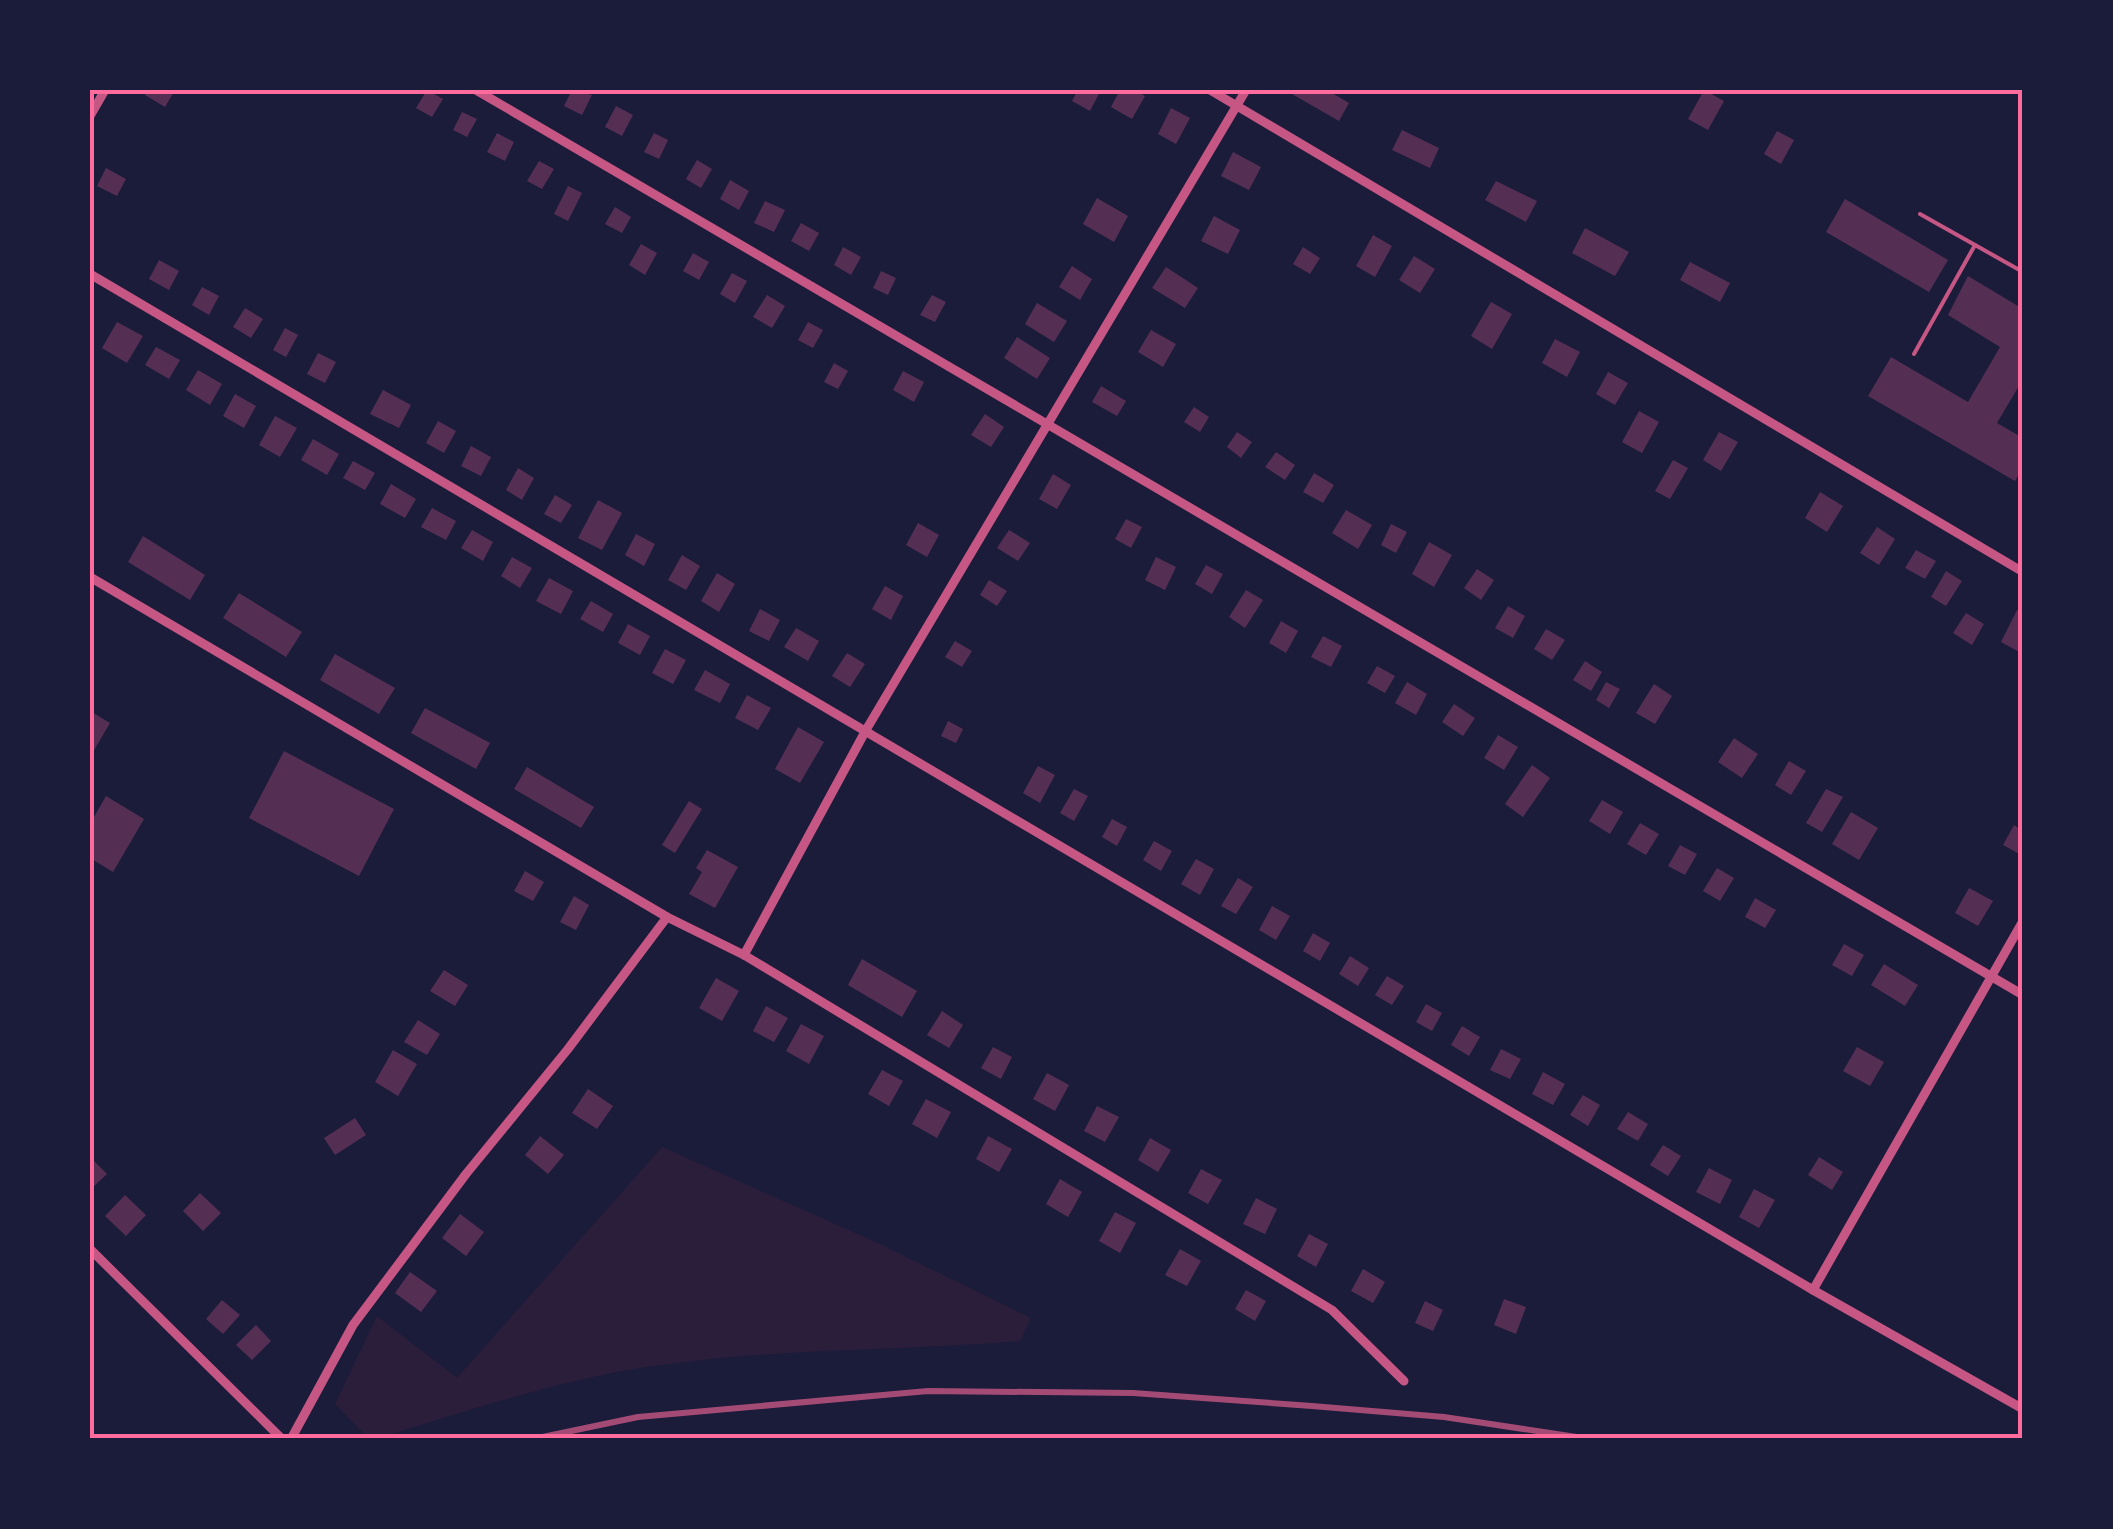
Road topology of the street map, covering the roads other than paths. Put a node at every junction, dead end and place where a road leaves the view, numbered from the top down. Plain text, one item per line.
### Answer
1 (106, 90) edge
2 (476, 90) edge
3 (1210, 90) edge
4 (1246, 90) edge
5 (1237, 106) junction
6 (90, 116) edge
7 (1920, 214) dead end
8 (1975, 244) junction
9 (2023, 272) edge
10 (90, 274) edge
11 (1914, 354) dead end
12 (1049, 423) junction
13 (2023, 572) edge
14 (90, 577) edge
15 (866, 730) junction
16 (667, 917) junction
17 (2023, 921) edge
18 (744, 955) junction
19 (1990, 976) junction
20 (2023, 995) edge
21 (90, 1249) edge
22 (1813, 1290) junction
23 (1404, 1382) dead end
24 (2023, 1409) edge
25 (282, 1439) edge
26 (291, 1439) edge

1 - 6 street
2 - 12 street
3 - 5 street
4 - 5 street
5 - 12 street
5 - 13 street
7 - 8 lane
8 - 9 lane
8 - 11 lane
10 - 15 street
12 - 15 street
12 - 19 street
14 - 16 street
15 - 18 street
15 - 22 street
16 - 18 street
16 - 26 street
17 - 19 street
18 - 23 street
19 - 20 street
19 - 22 street
21 - 25 street
22 - 24 street

